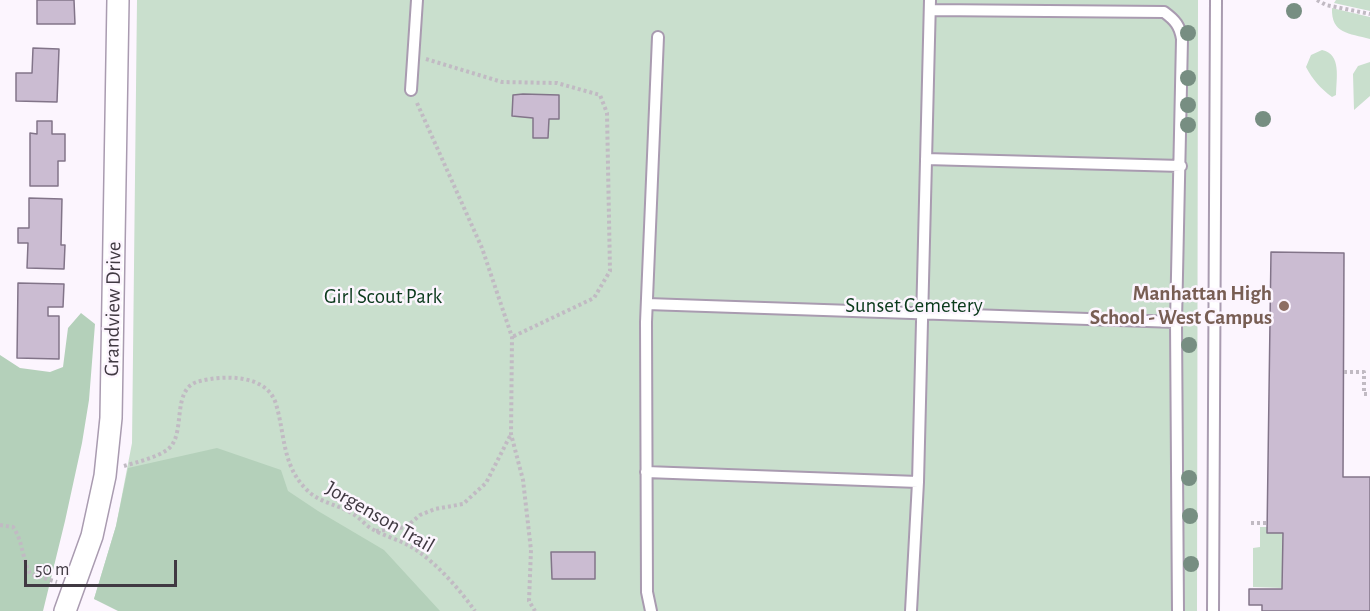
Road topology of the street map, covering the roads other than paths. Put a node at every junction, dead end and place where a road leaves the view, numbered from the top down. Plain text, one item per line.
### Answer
1 (118, 0) edge
2 (417, 0) edge
3 (1216, 0) edge
4 (930, 5) edge
5 (658, 36) dead end
6 (411, 90) road end
7 (926, 159) junction
8 (1180, 166) junction
9 (647, 304) junction
10 (922, 313) junction
11 (1176, 322) junction
12 (646, 472) junction
13 (918, 482) junction
14 (65, 611) edge
15 (651, 611) edge
16 (911, 611) edge
17 (1178, 611) edge
18 (1213, 611) edge

1 - 14 street, Grandview Drive
2 - 6 lane
3 - 18 lane
4 - 7 lane
4 - 8 lane
5 - 9 lane
7 - 8 lane
7 - 10 lane
8 - 11 lane
9 - 10 lane
9 - 12 lane
10 - 11 lane
10 - 13 lane
11 - 17 lane
12 - 13 lane
12 - 15 lane
13 - 16 lane

